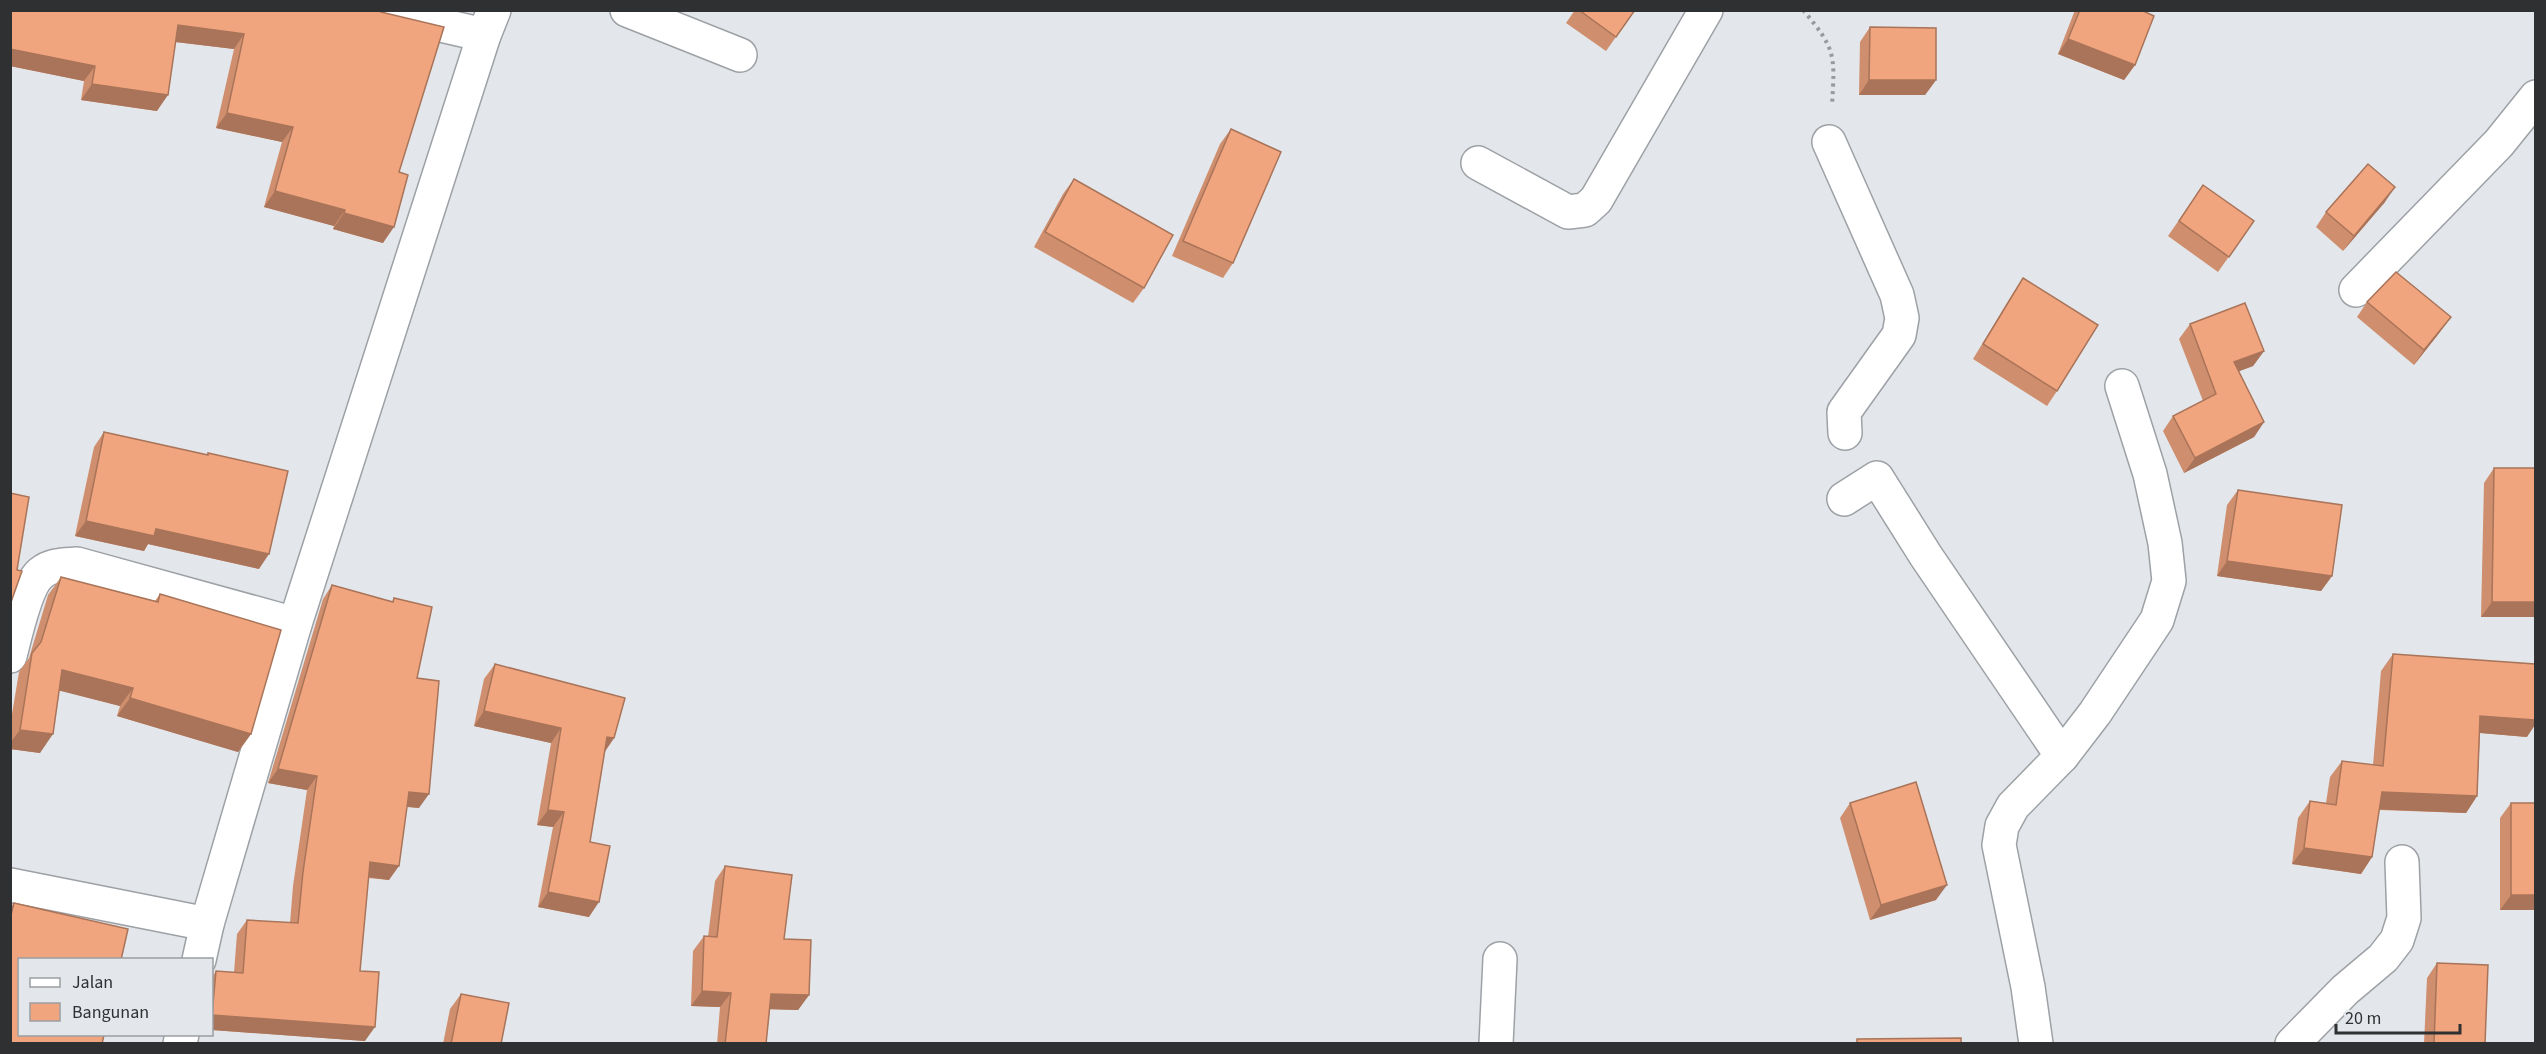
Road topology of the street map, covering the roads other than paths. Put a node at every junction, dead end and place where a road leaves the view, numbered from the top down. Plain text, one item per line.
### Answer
1 (375, 10) edge
2 (627, 10) edge
3 (1706, 10) edge
4 (489, 23) edge
5 (740, 55) dead end
6 (2535, 97) edge
7 (1829, 142) road end
8 (1478, 163) dead end
9 (2356, 290) dead end
10 (2122, 386) dead end
11 (1845, 433) dead end
12 (1844, 499) dead end
13 (295, 624) junction
14 (11, 649) edge
15 (2062, 756) junction
16 (2402, 862) dead end
17 (10, 885) edge
18 (207, 924) junction
19 (199, 958) edge
20 (1500, 959) dead end
21 (1496, 1044) edge
22 (2036, 1044) edge
23 (2292, 1044) edge

1 - 4 street
2 - 5 street
3 - 8 street
4 - 13 street
6 - 9 street
7 - 11 street
10 - 15 street
12 - 15 street
13 - 14 street
13 - 18 street
15 - 22 street
16 - 23 street
17 - 18 street
18 - 19 street
20 - 21 street

